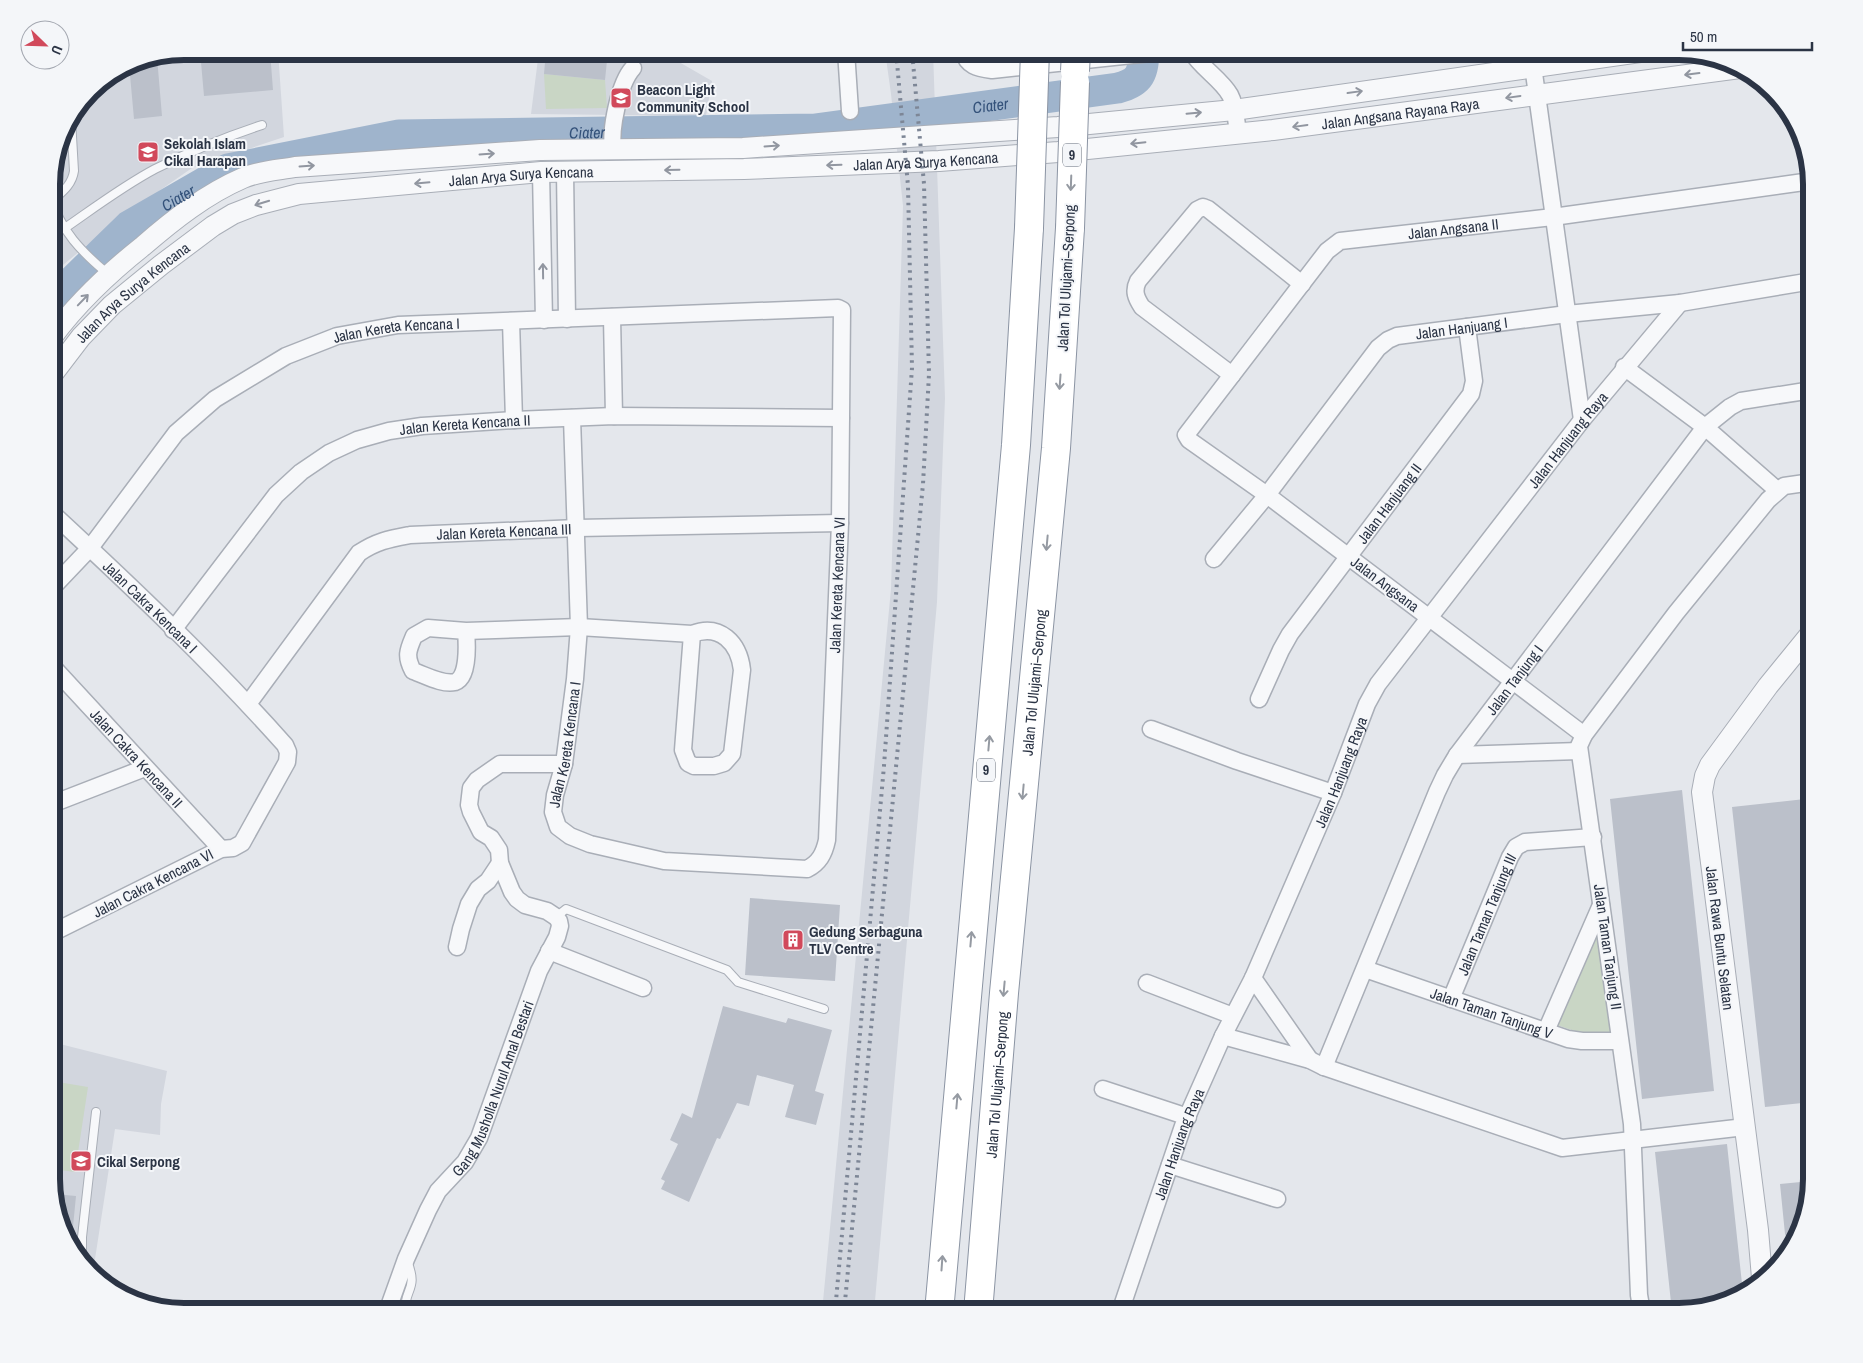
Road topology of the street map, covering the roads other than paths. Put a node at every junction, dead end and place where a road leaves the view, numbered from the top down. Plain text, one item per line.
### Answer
1 (847, 60) edge
2 (967, 60) edge
3 (1035, 60) edge
4 (1076, 60) edge
5 (1094, 60) edge
6 (1197, 60) edge
7 (1579, 60) edge
8 (1533, 66) junction
9 (632, 68) dead end
10 (1727, 70) edge
11 (1536, 94) junction
12 (1234, 110) junction
13 (850, 111) dead end
14 (262, 125) dead end
15 (1058, 128) junction
16 (72, 132) edge
17 (1238, 133) junction
18 (612, 137) junction
19 (743, 148) junction
20 (540, 150) junction
21 (564, 150) junction
22 (1058, 152) junction
23 (744, 169) junction
24 (541, 172) junction
25 (565, 172) junction
26 (1803, 182) edge
27 (60, 193) edge
28 (1553, 217) junction
29 (60, 220) edge
30 (65, 228) junction
31 (102, 269) junction
32 (1803, 282) edge
33 (1302, 284) junction
34 (1680, 303) junction
35 (842, 310) joint
36 (1567, 314) junction
37 (612, 318) junction
38 (567, 319) junction
39 (544, 320) junction
40 (511, 321) junction
41 (60, 327) edge
42 (1467, 327) junction
43 (60, 365) edge
44 (1624, 368) junction
45 (1232, 375) junction
46 (1803, 391) edge
47 (614, 416) junction
48 (572, 418) junction
49 (841, 418) junction
50 (514, 420) junction
51 (1582, 420) junction
52 (1705, 428) junction
53 (1187, 434) joint
54 (1803, 483) edge
55 (1777, 490) junction
56 (1267, 495) junction
57 (60, 520) edge
58 (840, 522) junction
59 (577, 528) junction
60 (90, 548) junction
61 (1214, 558) dead end
62 (1349, 558) junction
63 (60, 580) edge
64 (1430, 618) junction
65 (579, 627) junction
66 (173, 630) junction
67 (466, 631) dead end
68 (692, 634) junction
69 (1803, 643) edge
70 (60, 675) edge
71 (1512, 682) junction
72 (1260, 699) dead end
73 (248, 704) junction
74 (1151, 729) dead end
75 (1584, 735) junction
76 (1579, 751) junction
77 (1457, 755) junction
78 (564, 764) junction
79 (145, 768) junction
80 (1333, 792) junction
81 (60, 801) edge
82 (1593, 836) junction
83 (221, 848) junction
84 (821, 858) joint
85 (500, 863) junction
86 (1602, 904) junction
87 (556, 917) junction
88 (60, 929) edge
89 (457, 947) dead end
90 (549, 951) junction
91 (1365, 969) junction
92 (1253, 978) junction
93 (1147, 983) dead end
94 (643, 988) dead end
95 (1451, 999) junction
96 (824, 1009) dead end
97 (1233, 1016) junction
98 (1546, 1031) junction
99 (1223, 1036) junction
100 (1620, 1041) junction
101 (1317, 1064) junction
102 (1103, 1089) dead end
103 (96, 1112) dead end
104 (1188, 1116) junction
105 (1745, 1127) junction
106 (1633, 1138) junction
107 (1170, 1165) junction
108 (1277, 1199) dead end
109 (82, 1249) edge
110 (406, 1260) junction
111 (1761, 1271) edge
112 (1639, 1295) junction
113 (390, 1303) edge
114 (405, 1303) edge
115 (940, 1303) edge
116 (979, 1303) edge
117 (1123, 1303) edge
118 (1637, 1303) edge
119 (1640, 1303) edge

1 - 13 street
2 - 5 street
115 -> 3 highway, 9, bridge
4 -> 116 highway, Jalan Tol Ulujami–Serpong / 9, bridge
6 - 12 street
7 - 8 street, Jalan Angsana Rayana Raya
8 - 11 street
12 -> 8 street, Jalan Angsana Rayana Raya
9 - 18 street
10 -> 11 street, Jalan Angsana Rayana Raya
11 -> 17 street, Jalan Angsana Rayana Raya
11 - 28 street
15 -> 12 street, Jalan Angsana Rayana Raya
12 - 17 street
14 - 30 lane
19 -> 15 street, Jalan Arya Surya Kencana
15 - 22 street
16 - 27 lane
17 -> 22 street, Jalan Angsana Rayana Raya
18 - 19 street, Jalan Arya Surya Kencana
18 - 21 street, Jalan Arya Surya Kencana
19 - 23 street
20 - 21 street, Jalan Arya Surya Kencana
20 - 24 street
31 -> 20 street, Jalan Arya Surya Kencana
21 - 25 street
22 -> 23 street, Jalan Arya Surya Kencana
23 -> 25 street, Jalan Arya Surya Kencana
24 - 25 street, Jalan Arya Surya Kencana
39 -> 24 street
24 -> 43 street, Jalan Arya Surya Kencana
25 - 38 street
26 - 28 street, Jalan Angsana II
28 - 33 street, Jalan Angsana II
28 - 36 street
29 - 30 lane
30 - 31 lane
41 -> 31 street, Jalan Arya Surya Kencana
32 - 34 street, Jalan Hanjuang I
33 - 45 street, Jalan Angsana II
33 - 45 street
34 - 36 street, Jalan Hanjuang I
34 - 44 street, Jalan Hanjuang Raya
35 - 37 street, Jalan Kereta Kencana I
35 - 49 street, Jalan Kereta Kencana VI
36 - 42 street, Jalan Hanjuang I
36 - 51 street
37 - 38 street, Jalan Kereta Kencana I
37 - 47 street
38 - 39 street, Jalan Kereta Kencana I
39 - 40 street, Jalan Kereta Kencana I
40 - 50 street
40 - 60 street, Jalan Kereta Kencana I
42 - 56 street, Jalan Hanjuang I
42 - 62 street, Jalan Hanjuang II
44 - 51 street, Jalan Hanjuang Raya
44 - 52 street
45 - 53 street, Jalan Angsana II
46 - 52 street, Jalan Tanjung I
47 - 48 street, Jalan Kereta Kencana II
47 - 49 street, Jalan Kereta Kencana II
48 - 50 street, Jalan Kereta Kencana II
48 - 59 street, Jalan Kereta Kencana I
49 - 58 street, Jalan Kereta Kencana VI
50 - 66 street, Jalan Kereta Kencana II
51 - 64 street, Jalan Hanjuang Raya
52 - 55 street
52 - 71 street, Jalan Tanjung I
53 - 56 street, Jalan Angsana
54 - 55 street
55 - 75 street, Jalan Taman Tanjung II
56 - 61 street, Jalan Hanjuang I
56 - 62 street, Jalan Angsana
57 - 60 street, Jalan Cakra Kencana I
58 - 59 street, Jalan Kereta Kencana III
58 - 84 street, Jalan Kereta Kencana VI
59 - 65 street, Jalan Kereta Kencana I
59 - 73 street, Jalan Kereta Kencana III
60 - 63 street, Jalan Kereta Kencana I
60 - 66 street, Jalan Cakra Kencana I
62 - 64 street, Jalan Angsana
62 - 72 street, Jalan Hanjuang II
64 - 71 street, Jalan Angsana
64 - 80 street, Jalan Hanjuang Raya
65 - 67 street
65 - 68 street
65 - 78 street, Jalan Kereta Kencana I
66 - 73 street, Jalan Cakra Kencana I
68 - 68 street
69 - 105 street, Jalan Rawa Buntu Selatan
70 - 79 street, Jalan Cakra Kencana II
71 - 75 street, Jalan Angsana
71 - 77 street, Jalan Tanjung I
73 - 83 street, Jalan Cakra Kencana VI
74 - 80 street
75 - 76 street, Jalan Taman Tanjung II
76 - 77 street
76 - 82 street, Jalan Taman Tanjung II
77 - 91 street, Jalan Tanjung I
78 - 84 street, Jalan Kereta Kencana I
78 - 85 street
79 - 81 street
79 - 83 street, Jalan Cakra Kencana II
80 - 92 street, Jalan Hanjuang Raya
82 - 86 street, Jalan Taman Tanjung II
82 - 95 street, Jalan Taman Tanjung III
83 - 88 street, Jalan Cakra Kencana VI
85 - 87 street
85 - 89 street
86 - 98 street
86 - 100 street, Jalan Taman Tanjung II
87 - 90 street, Gang Musholla Nurul Amal Bestari
87 - 96 lane
90 - 94 street
90 - 110 street, Gang Musholla Nurul Amal Bestari
91 - 95 street, Jalan Taman Tanjung V
91 - 101 street, Jalan Tanjung I
92 - 97 street, Jalan Hanjuang Raya
92 - 101 street
93 - 97 street
95 - 98 street, Jalan Taman Tanjung V
97 - 99 street, Jalan Hanjuang Raya
98 - 100 street, Jalan Taman Tanjung V
99 - 101 street
99 - 104 street, Jalan Hanjuang Raya
100 - 106 street, Jalan Taman Tanjung II
101 - 106 street
102 - 104 street
103 - 109 lane
104 - 107 street, Jalan Hanjuang Raya
105 - 106 street
105 - 111 street, Jalan Rawa Buntu Selatan
106 - 112 street, Jalan Taman Tanjung II
107 - 108 street
107 - 117 street, Jalan Hanjuang Raya
110 - 113 street, Gang Musholla Nurul Amal Bestari
110 - 114 lane
112 - 118 street
112 - 119 street

